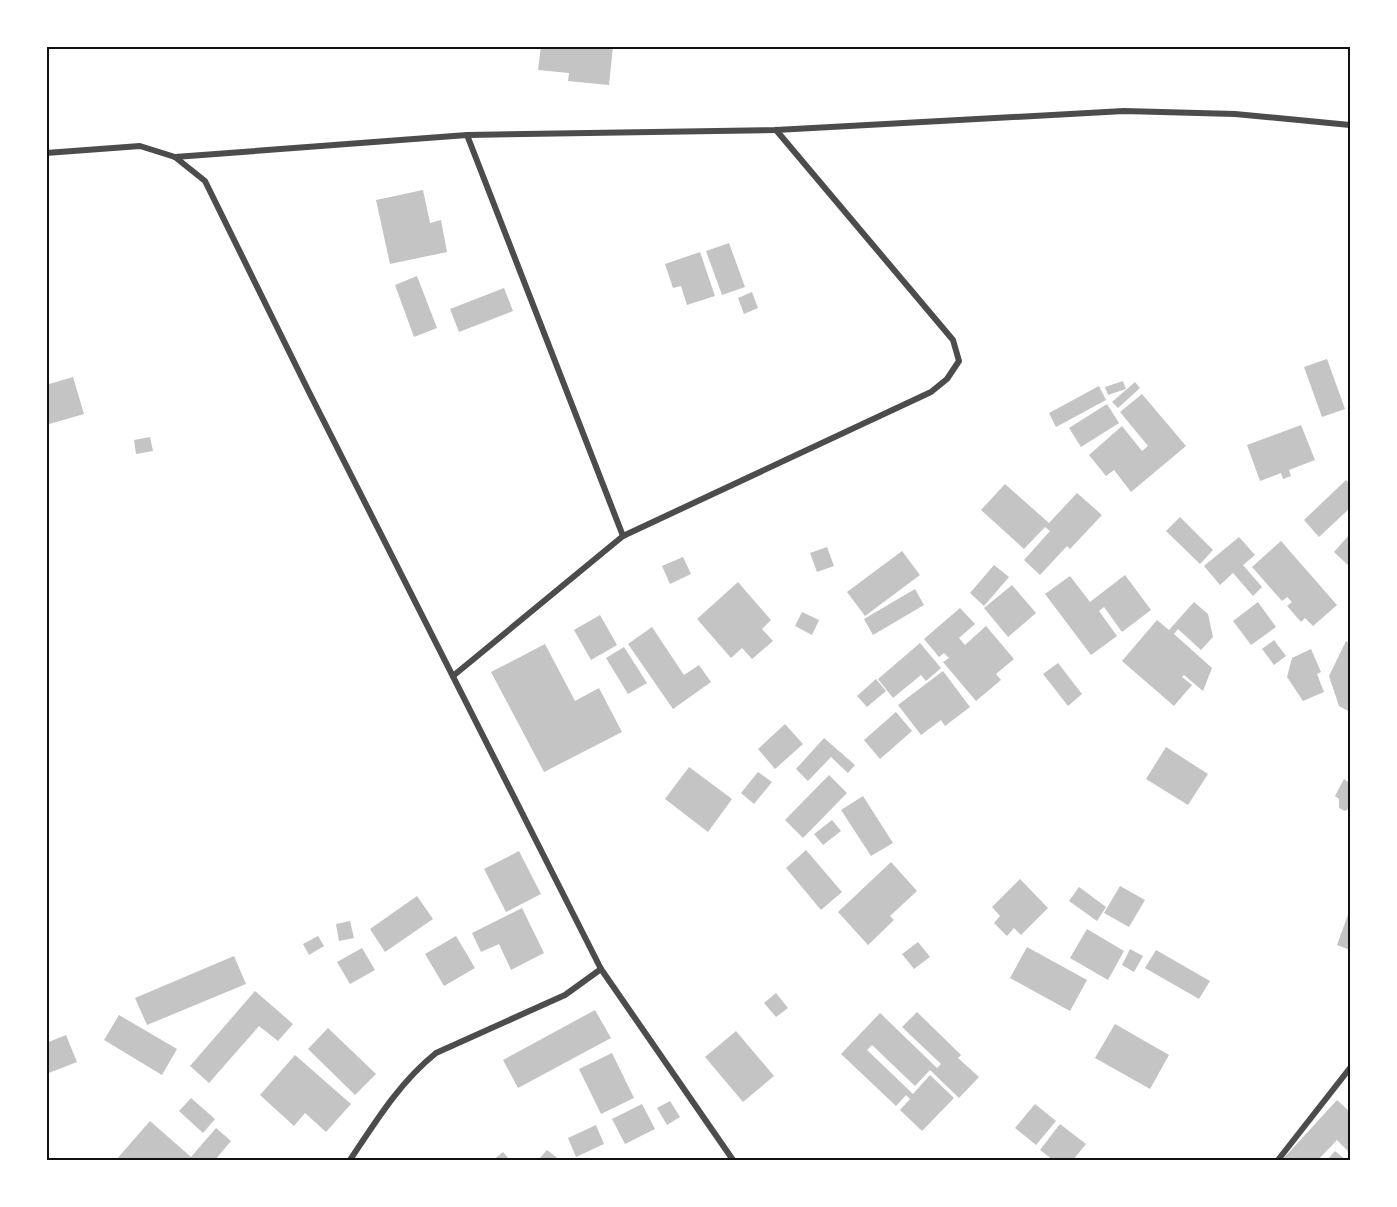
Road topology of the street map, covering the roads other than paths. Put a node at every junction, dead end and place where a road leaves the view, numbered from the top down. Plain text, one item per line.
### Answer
1 (1350, 125) edge
2 (776, 130) junction
3 (467, 135) junction
4 (46, 153) edge
5 (175, 157) junction
6 (623, 536) junction
7 (453, 676) junction
8 (601, 969) junction
9 (1350, 1068) edge
10 (350, 1161) edge
11 (733, 1161) edge
12 (1278, 1161) edge

1 - 2 street
2 - 3 street
2 - 6 street
3 - 5 street
3 - 6 street
4 - 5 street
5 - 7 street
6 - 7 street
7 - 8 street
8 - 10 street
8 - 11 street
9 - 12 street

